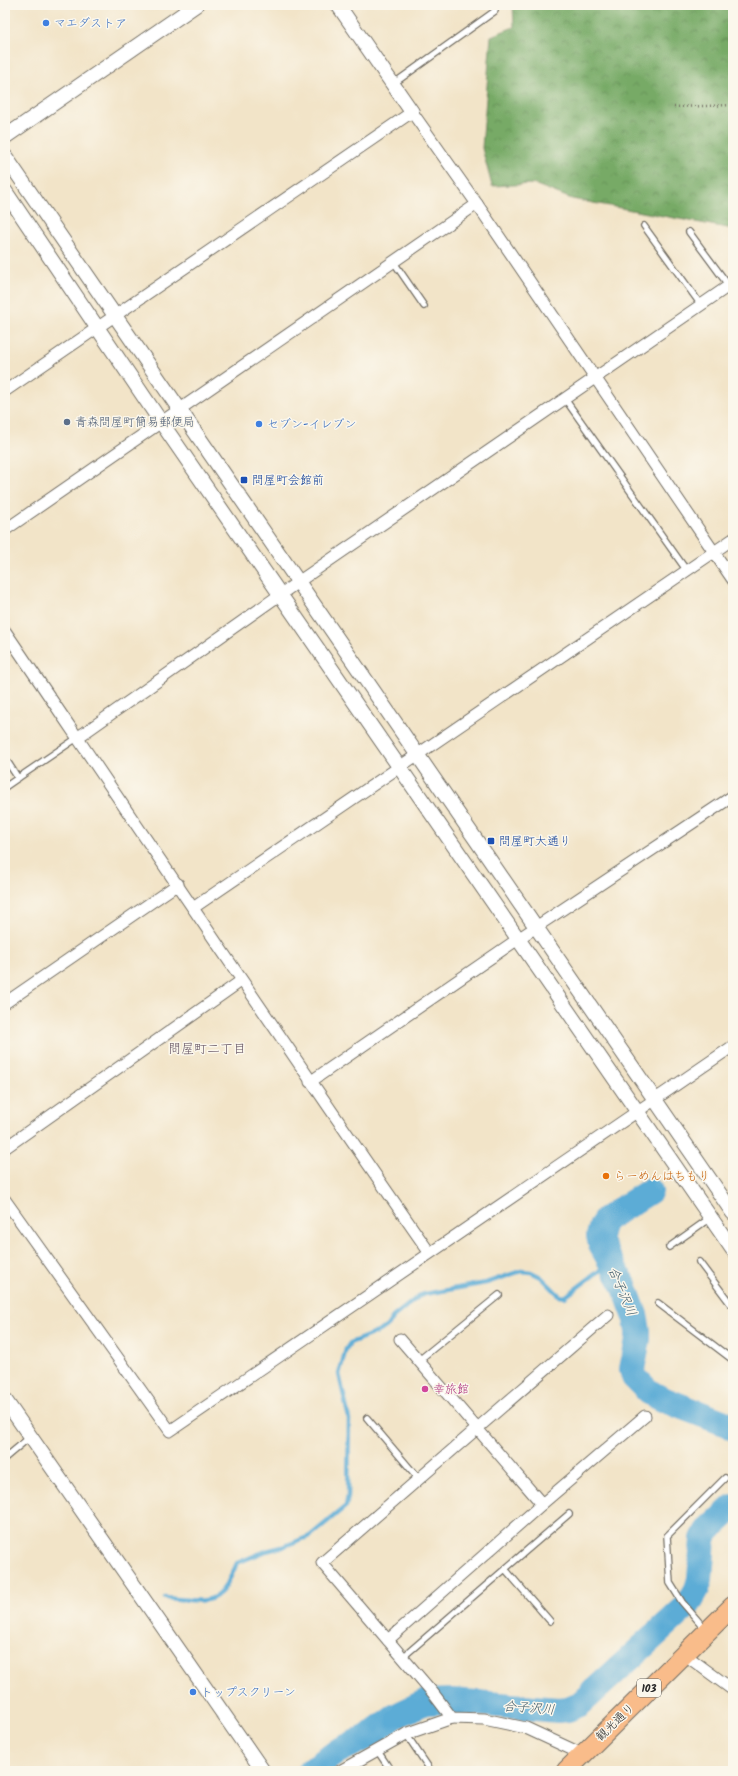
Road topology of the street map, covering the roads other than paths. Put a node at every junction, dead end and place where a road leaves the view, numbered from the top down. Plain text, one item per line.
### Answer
1 (196, 5) edge
2 (338, 5) edge
3 (494, 5) edge
4 (393, 84) junction
5 (412, 112) junction
6 (5, 137) edge
7 (5, 156) edge
8 (5, 191) edge
9 (477, 204) junction
10 (644, 226) dead end
11 (689, 232) dead end
12 (393, 262) junction
13 (731, 285) edge
14 (701, 305) junction
15 (424, 306) dead end
16 (116, 316) junction
17 (99, 327) junction
18 (594, 378) junction
19 (5, 391) edge
20 (565, 399) junction
21 (179, 409) junction
22 (161, 422) junction
23 (5, 530) edge
24 (733, 539) edge
25 (714, 552) junction
26 (687, 571) junction
27 (733, 580) edge
28 (298, 582) junction
29 (281, 595) junction
30 (5, 632) edge
31 (77, 738) junction
32 (417, 755) junction
33 (5, 758) edge
34 (399, 767) junction
35 (18, 778) junction
36 (5, 787) edge
37 (732, 798) edge
38 (178, 884) junction
39 (193, 908) junction
40 (536, 928) junction
41 (518, 940) junction
42 (241, 981) junction
43 (5, 1003) edge
44 (733, 1046) edge
45 (310, 1082) junction
46 (654, 1100) junction
47 (637, 1112) junction
48 (5, 1148) edge
49 (5, 1200) edge
50 (733, 1214) edge
51 (711, 1218) junction
52 (669, 1247) dead end
53 (733, 1250) edge
54 (430, 1252) junction
55 (699, 1262) dead end
56 (499, 1295) dead end
57 (733, 1301) edge
58 (658, 1303) dead end
59 (608, 1315) dead end
60 (400, 1339) dead end
61 (733, 1360) edge
62 (418, 1361) junction
63 (5, 1400) edge
64 (646, 1416) dead end
65 (367, 1418) dead end
66 (478, 1429) junction
67 (30, 1436) junction
68 (5, 1458) edge
69 (725, 1478) dead end
70 (419, 1479) junction
71 (542, 1504) junction
72 (569, 1514) dead end
73 (505, 1569) junction
74 (733, 1606) edge
75 (550, 1621) dead end
76 (707, 1632) junction
77 (388, 1640) junction
78 (684, 1654) junction
79 (403, 1657) junction
80 (733, 1690) edge
81 (452, 1718) junction
82 (406, 1734) junction
83 (377, 1750) junction
84 (582, 1754) junction
85 (263, 1771) edge
86 (340, 1771) edge
87 (391, 1771) edge
88 (431, 1771) edge
89 (566, 1771) edge

1 - 6 street
2 - 4 street
3 - 4 lane
4 - 5 street
5 - 9 street
5 - 16 street
7 - 16 street
8 - 17 street
9 - 12 street
9 - 18 street
10 - 14 lane
11 - 13 lane
12 - 15 lane
12 - 21 street
13 - 14 street
14 - 18 street
16 - 17 street
16 - 21 street
17 - 19 street
17 - 22 street
18 - 20 street
18 - 25 street
20 - 26 lane
20 - 28 street
21 - 22 street
21 - 28 street
22 - 23 street
22 - 29 street
24 - 25 street
25 - 26 street
25 - 27 street
26 - 32 street
28 - 29 street
28 - 32 street
29 - 31 street
29 - 34 street
30 - 31 street
31 - 35 lane
31 - 38 street
32 - 34 street
32 - 40 street
33 - 35 lane
34 - 39 street
34 - 41 street
35 - 36 lane
37 - 40 street
38 - 39 street
38 - 43 street
39 - 42 street
40 - 41 street
40 - 46 street
41 - 45 street
41 - 47 street
42 - 45 street
42 - 48 street
44 - 46 street
45 - 54 street
46 - 47 street
46 - 50 street
47 - 51 street
47 - 54 street
49 - 54 street
51 - 52 lane
51 - 53 street
55 - 57 lane
56 - 62 lane
58 - 61 lane
59 - 66 street
60 - 62 street
62 - 66 street
63 - 67 street
64 - 71 street
65 - 70 lane
66 - 70 street
66 - 71 street
67 - 68 lane
67 - 85 street
69 - 76 lane
70 - 77 street
71 - 77 street
72 - 73 lane
73 - 75 lane
73 - 79 lane
74 - 76 highway, 観光通り / 103
76 - 78 highway, 観光通り / 103
77 - 79 street
78 - 80 street
78 - 84 highway, 観光通り / 103
79 - 81 street
81 - 82 street
81 - 84 street
82 - 83 street
82 - 88 lane
83 - 86 street
83 - 87 lane
84 - 89 highway, 観光通り / 103

